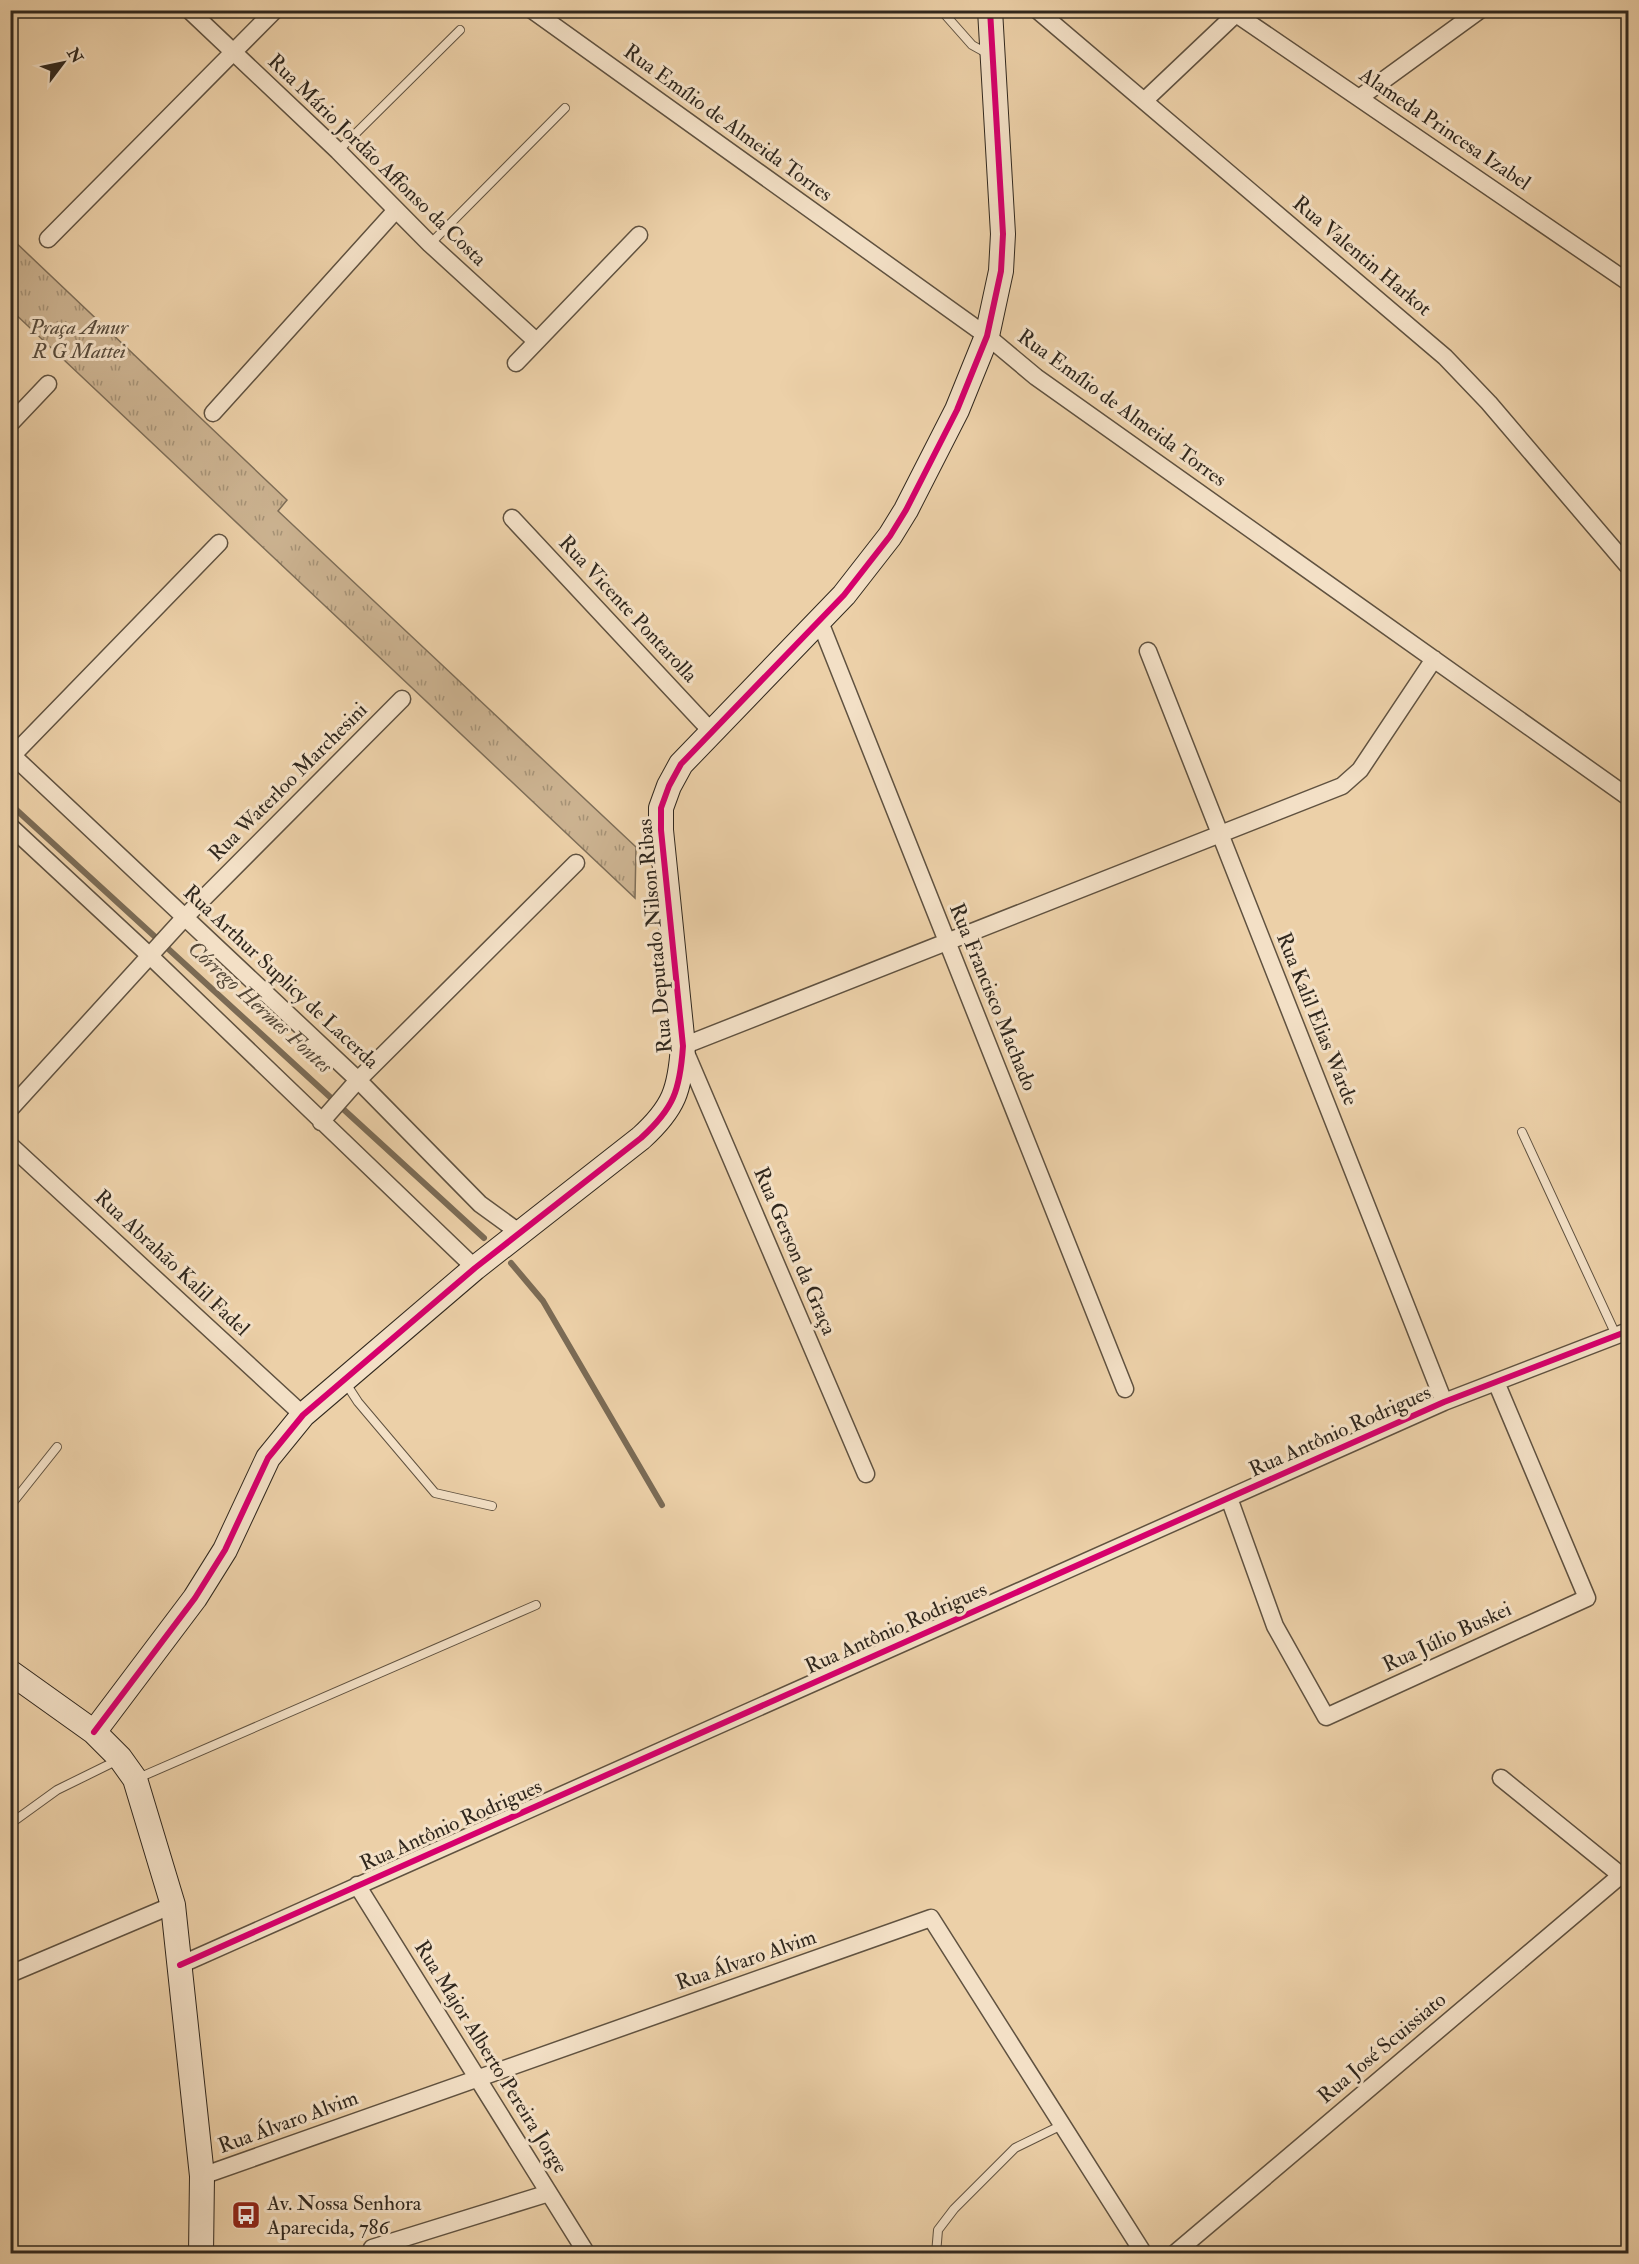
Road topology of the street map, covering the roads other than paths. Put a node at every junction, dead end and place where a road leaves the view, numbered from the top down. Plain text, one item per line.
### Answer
1 (189, 10) edge
2 (275, 10) edge
3 (532, 10) edge
4 (941, 10) edge
5 (990, 10) edge
6 (1037, 10) edge
7 (1480, 10) edge
8 (1238, 12) edge
9 (460, 30) dead end
10 (234, 54) junction
11 (993, 56) junction
12 (1359, 98) junction
13 (1144, 101) junction
14 (566, 108) dead end
15 (338, 151) junction
16 (396, 210) junction
17 (639, 235) dead end
18 (48, 239) dead end
19 (430, 244) junction
20 (1626, 274) edge
21 (987, 336) junction
22 (535, 340) junction
23 (516, 363) dead end
24 (48, 384) dead end
25 (213, 414) dead end
26 (10, 423) edge
27 (512, 518) dead end
28 (219, 543) dead end
29 (1629, 566) edge
30 (820, 622) junction
31 (1148, 651) dead end
32 (1434, 659) junction
33 (402, 699) dead end
34 (711, 731) junction
35 (12, 754) edge
36 (1629, 797) edge
37 (10, 826) edge
38 (1220, 835) junction
39 (576, 864) dead end
40 (185, 917) junction
41 (947, 942) junction
42 (150, 956) junction
43 (682, 1046) junction
44 (358, 1080) junction
45 (10, 1109) edge
46 (321, 1122) junction
47 (1522, 1132) dead end
48 (10, 1145) edge
49 (520, 1233) junction
50 (475, 1268) junction
51 (1623, 1333) edge
52 (343, 1379) junction
53 (1496, 1382) junction
54 (1125, 1389) dead end
55 (1444, 1402) junction
56 (303, 1415) junction
57 (57, 1447) dead end
58 (866, 1474) dead end
59 (1229, 1498) junction
60 (10, 1506) edge
61 (492, 1506) dead end
62 (536, 1605) dead end
63 (10, 1672) edge
64 (94, 1732) junction
65 (120, 1758) junction
66 (1501, 1778) dead end
67 (135, 1779) junction
68 (10, 1824) edge
69 (1624, 1879) edge
70 (357, 1885) junction
71 (173, 1905) junction
72 (180, 1965) junction
73 (10, 1974) edge
74 (477, 2079) junction
75 (1062, 2125) junction
76 (202, 2176) junction
77 (549, 2193) junction
78 (372, 2248) dead end
79 (201, 2253) edge
80 (587, 2253) edge
81 (936, 2253) edge
82 (1144, 2253) edge
83 (1174, 2253) edge

1 - 10 street, Rua Mário Jordão Affonso da Costa
2 - 10 street
3 - 21 street, Rua Emílio de Almeida Torres
4 - 11 lane
5 - 11 street, Rua Deputado Nilson Ribas
6 - 13 street, Rua Valentin Harkot
7 - 12 street
8 - 12 street, Alameda Princesa Izabel
8 - 13 street
9 - 15 lane
10 - 15 street, Rua Mário Jordão Affonso da Costa
10 - 18 street
11 - 21 street, Rua Deputado Nilson Ribas
12 - 20 street, Alameda Princesa Izabel
13 - 29 street, Rua Valentin Harkot
14 - 19 lane
15 - 16 street, Rua Mário Jordão Affonso da Costa
16 - 19 street, Rua Mário Jordão Affonso da Costa
16 - 25 street
17 - 22 street
19 - 22 street, Rua Mário Jordão Affonso da Costa
21 - 30 street, Rua Deputado Nilson Ribas
21 - 32 street, Rua Emílio de Almeida Torres
22 - 23 street
24 - 26 street
27 - 34 street, Rua Vicente Pontarolla
28 - 35 street
30 - 34 street, Rua Deputado Nilson Ribas
30 - 41 street, Rua Francisco Machado
31 - 38 street, Rua Kalil Elias Warde
32 - 36 street, Rua Emílio de Almeida Torres
32 - 38 street
33 - 40 street, Rua Waterloo Marchesini
34 - 43 street, Rua Deputado Nilson Ribas
35 - 40 street, Rua Arthur Suplicy de Lacerda
37 - 42 street
38 - 41 street
38 - 55 street, Rua Kalil Elias Warde
39 - 44 street
40 - 42 street, Rua Waterloo Marchesini
40 - 44 street, Rua Arthur Suplicy de Lacerda
41 - 43 street
41 - 54 street, Rua Francisco Machado
42 - 45 street, Rua Waterloo Marchesini
42 - 46 street
43 - 49 street, Rua Deputado Nilson Ribas
43 - 58 street, Rua Gerson da Graça
44 - 46 street
44 - 49 street, Rua Arthur Suplicy de Lacerda
46 - 50 street
47 - 51 lane
48 - 56 street, Rua Abrahão Kalil Fadel
49 - 50 street, Rua Deputado Nilson Ribas
50 - 52 street, Rua Deputado Nilson Ribas
51 - 53 street, Rua Antônio Rodrigues
52 - 56 street, Rua Deputado Nilson Ribas
52 - 61 lane
53 - 55 street, Rua Antônio Rodrigues
53 - 59 street, Rua Júlio Buskei
55 - 59 street, Rua Antônio Rodrigues
56 - 64 street, Rua Deputado Nilson Ribas
57 - 60 lane
59 - 70 street, Rua Antônio Rodrigues
62 - 67 lane
63 - 64 street
64 - 65 street
65 - 67 street
65 - 68 lane
66 - 69 street
67 - 71 street
69 - 83 street, Rua José Scuissiato
70 - 72 street, Rua Antônio Rodrigues
70 - 74 street, Rua Major Alberto Pereira Jorge
71 - 72 street
71 - 73 street
72 - 76 street
74 - 75 street, Rua Álvaro Alvim
74 - 76 street, Rua Álvaro Alvim
74 - 77 street, Rua Major Alberto Pereira Jorge
75 - 81 lane
75 - 82 street, Rua Álvaro Alvim
76 - 79 street
77 - 78 street
77 - 80 street, Rua Major Alberto Pereira Jorge

